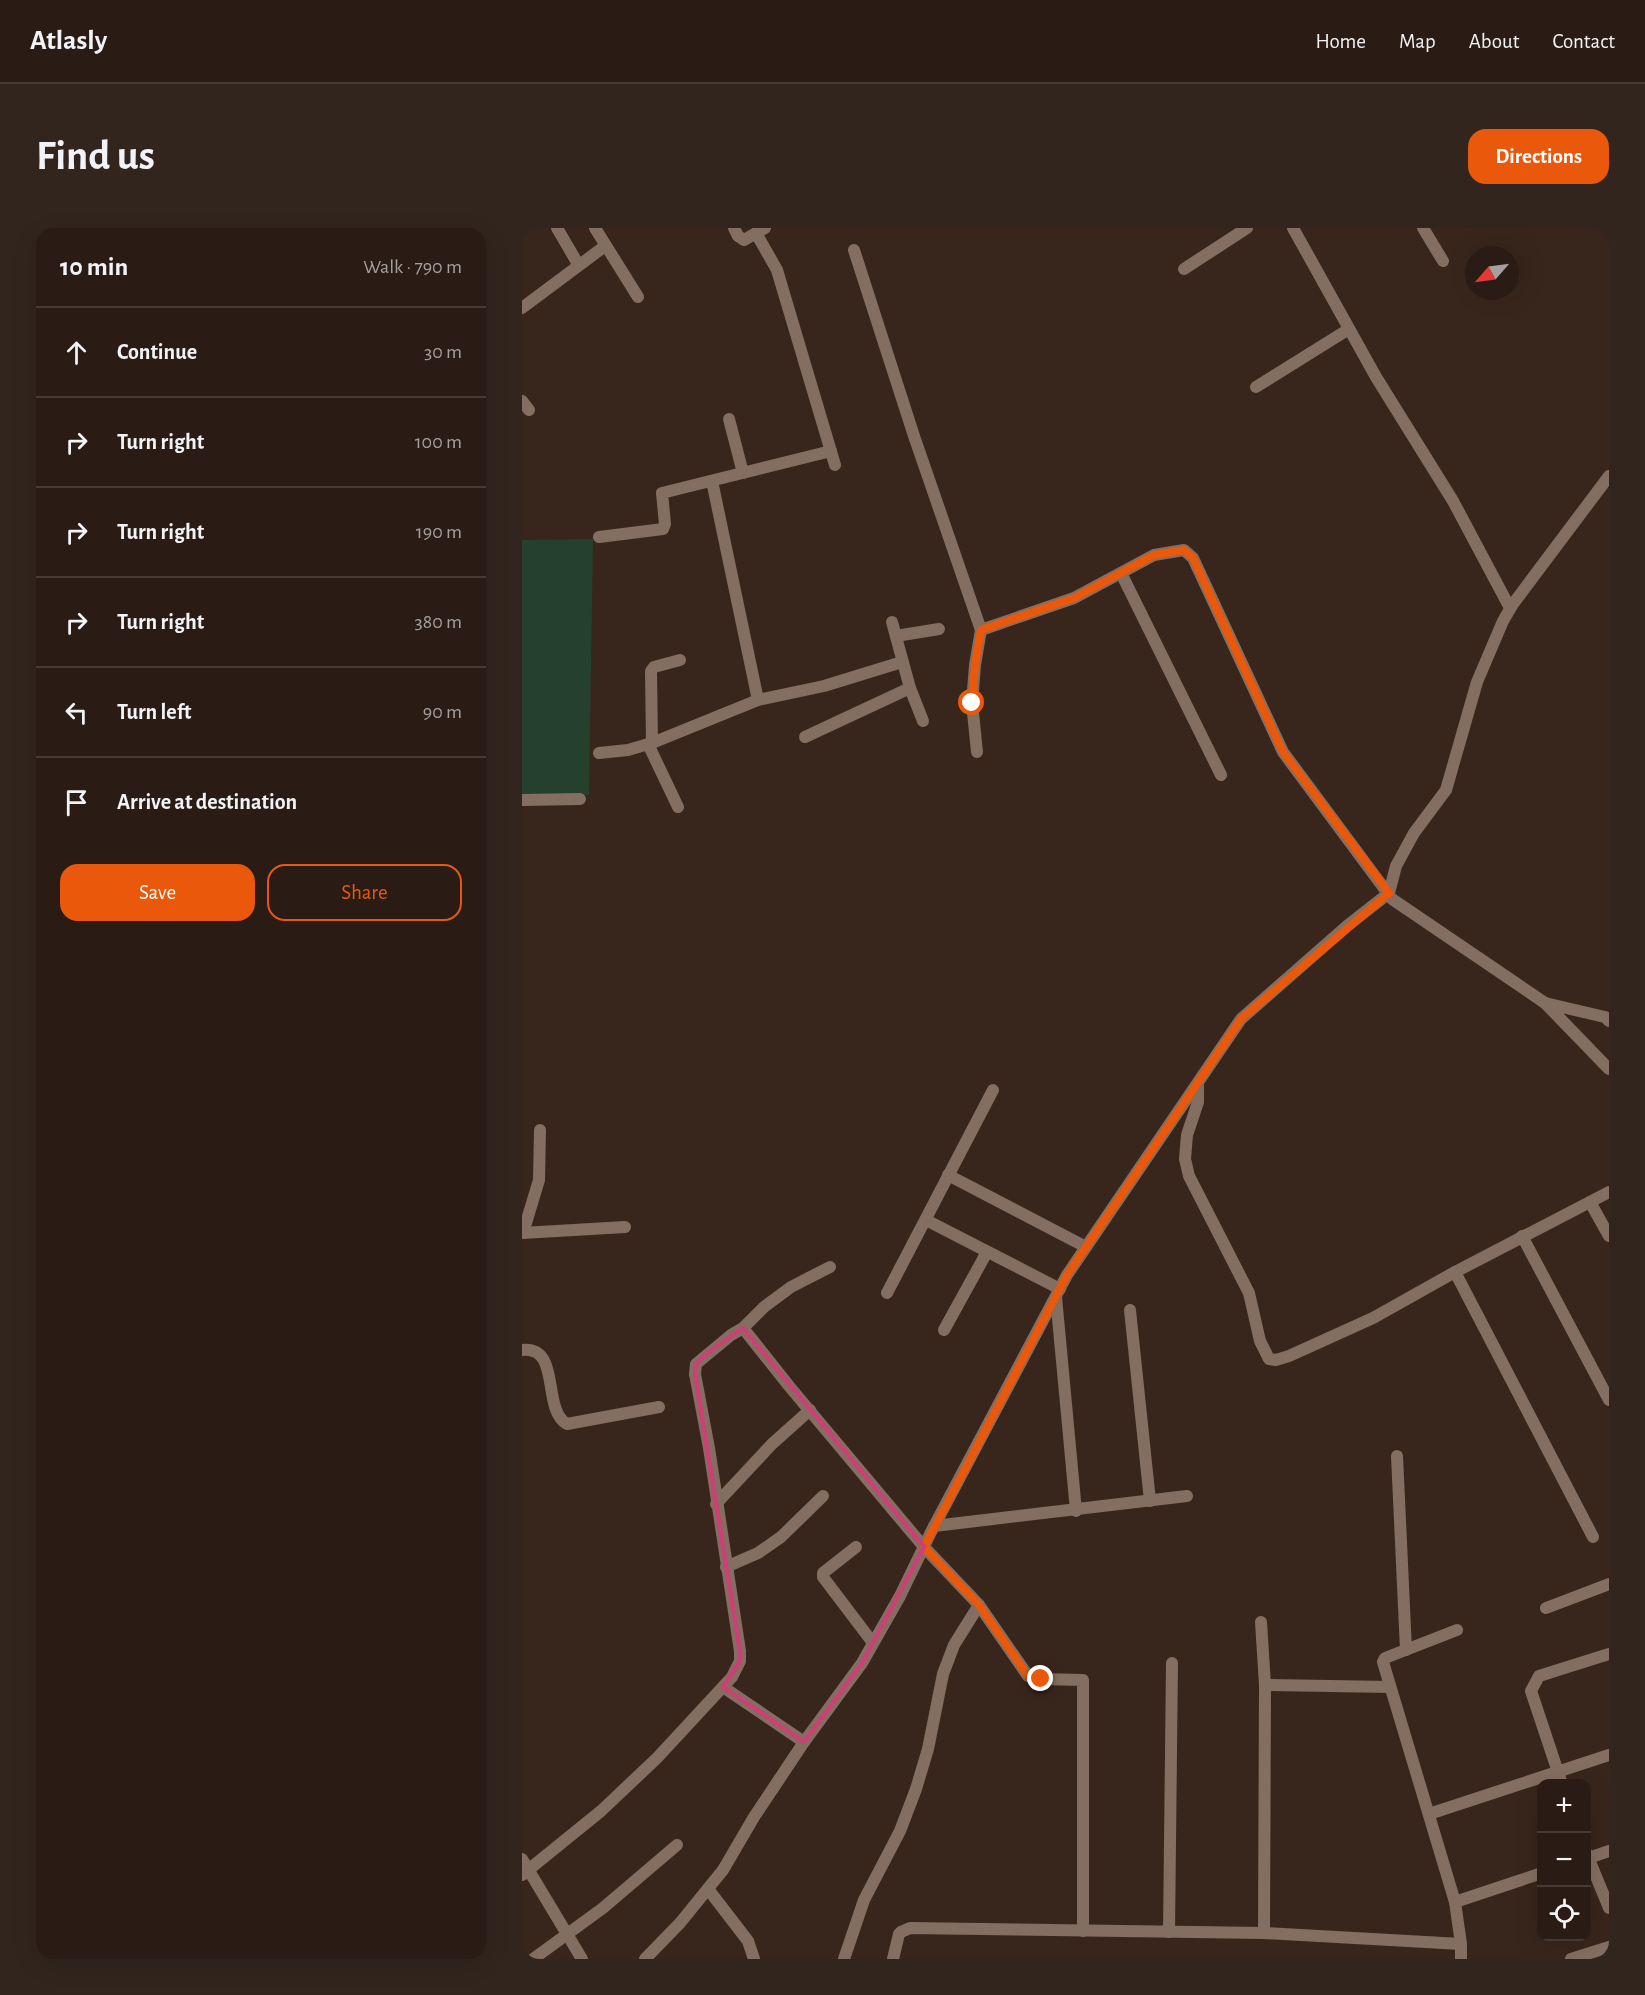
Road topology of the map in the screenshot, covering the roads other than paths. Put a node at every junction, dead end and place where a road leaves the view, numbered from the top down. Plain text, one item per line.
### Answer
1 (557, 228) edge
2 (595, 228) edge
3 (734, 228) edge
4 (1247, 228) edge
5 (1293, 228) edge
6 (1424, 228) edge
7 (760, 231) edge
8 (606, 246) junction
9 (854, 250) dead end
10 (1443, 261) dead end
11 (578, 264) junction
12 (1184, 269) dead end
13 (638, 297) dead end
14 (522, 308) edge
15 (1349, 328) junction
16 (1256, 387) dead end
17 (729, 419) dead end
18 (831, 451) junction
19 (835, 465) dead end
20 (743, 473) junction
21 (1609, 476) edge
22 (712, 481) junction
23 (599, 537) dead end
24 (1121, 573) junction
25 (1510, 608) junction
26 (892, 622) dead end
27 (939, 629) dead end
28 (981, 630) junction
29 (896, 636) junction
30 (680, 660) dead end
31 (902, 662) junction
32 (909, 688) junction
33 (758, 700) junction
34 (922, 721) dead end
35 (805, 737) dead end
36 (650, 743) junction
37 (977, 752) dead end
38 (599, 753) dead end
39 (1221, 775) dead end
40 (580, 799) dead end
41 (522, 800) edge
42 (678, 807) dead end
43 (1389, 893) junction
44 (1545, 1003) junction
45 (1609, 1021) edge
46 (1609, 1069) edge
47 (1198, 1083) junction
48 (993, 1090) dead end
49 (540, 1130) dead end
50 (948, 1175) junction
51 (1609, 1192) edge
52 (1590, 1202) junction
53 (926, 1221) junction
54 (625, 1227) dead end
55 (523, 1233) edge
56 (1522, 1236) junction
57 (1609, 1236) edge
58 (1086, 1247) junction
59 (987, 1252) junction
60 (830, 1268) dead end
61 (1455, 1272) junction
62 (1058, 1292) junction
63 (887, 1293) dead end
64 (1130, 1310) dead end
65 (744, 1328) junction
66 (944, 1330) dead end
67 (522, 1350) edge
68 (1609, 1400) edge
69 (659, 1407) dead end
70 (810, 1410) junction
71 (1397, 1456) dead end
72 (823, 1496) dead end
73 (1187, 1496) dead end
74 (1150, 1501) junction
75 (716, 1504) junction
76 (1076, 1511) junction
77 (934, 1526) junction
78 (1593, 1537) dead end
79 (856, 1547) dead end
80 (924, 1547) junction
81 (726, 1567) junction
82 (1609, 1584) edge
83 (979, 1605) junction
84 (1546, 1608) dead end
85 (1261, 1622) dead end
86 (1457, 1630) dead end
87 (873, 1643) junction
88 (1406, 1650) junction
89 (1609, 1654) edge
90 (1172, 1663) dead end
91 (1265, 1685) junction
92 (723, 1687) junction
93 (1390, 1687) junction
94 (804, 1742) junction
95 (1609, 1755) edge
96 (1560, 1778) edge
97 (1429, 1814) junction
98 (677, 1845) dead end
99 (1609, 1851) edge
100 (1591, 1855) edge
101 (522, 1859) edge
102 (1591, 1865) edge
103 (526, 1873) edge
104 (1537, 1875) edge
105 (708, 1889) junction
106 (1455, 1902) junction
107 (1609, 1908) edge
108 (1083, 1932) junction
109 (1169, 1932) junction
110 (1264, 1933) junction
111 (568, 1934) junction
112 (1461, 1944) junction
113 (1609, 1947) edge
114 (533, 1959) edge
115 (582, 1959) edge
116 (645, 1959) edge
117 (754, 1959) edge
118 (844, 1959) edge
119 (892, 1959) edge
120 (1461, 1959) edge
121 (1571, 1959) edge

1 - 11 street
2 - 8 street
3 - 7 street
4 - 12 street
5 - 15 street
6 - 10 street
7 - 18 street
8 - 11 street
8 - 13 street
9 - 28 street
11 - 14 street
15 - 16 street
15 - 25 street
17 - 20 street
18 - 19 street
18 - 20 street
20 - 22 street
21 - 25 street
22 - 23 street
22 - 33 street
24 - 28 street
24 - 39 street
24 - 43 street
25 - 43 street
26 - 29 street
27 - 29 street
28 - 37 street
29 - 31 street
30 - 36 street
31 - 32 street
31 - 33 street
32 - 34 street
32 - 35 street
33 - 36 street
36 - 38 street
36 - 42 street
40 - 41 street
43 - 44 street
43 - 47 street
44 - 45 street
44 - 46 street
47 - 58 street
47 - 61 street
48 - 50 street
49 - 55 street
50 - 53 street
50 - 58 street
51 - 52 street
52 - 56 street
52 - 57 street
53 - 59 street
53 - 63 street
54 - 55 street
56 - 61 street
56 - 68 street
58 - 62 street
59 - 62 street
59 - 66 street
60 - 65 street
61 - 78 street
62 - 76 street
62 - 77 street
64 - 74 street
65 - 70 street
65 - 75 street
67 - 69 street
70 - 75 street
70 - 80 street
71 - 88 street
72 - 81 street
73 - 74 street
74 - 76 street
75 - 81 street
76 - 77 street
77 - 80 street
79 - 87 street
80 - 83 street
80 - 87 street
81 - 92 street
82 - 84 street
83 - 108 street
83 - 118 street
85 - 91 street
86 - 88 street
87 - 94 street
88 - 93 street
89 - 96 street
90 - 109 street
91 - 93 street
91 - 110 street
92 - 94 street
92 - 103 street
93 - 97 street
94 - 105 street
95 - 96 street
96 - 97 street
97 - 106 street
98 - 111 street
99 - 100 street
101 - 103 street
102 - 107 street
103 - 111 street
104 - 106 street
105 - 116 street
105 - 117 street
106 - 112 street
108 - 109 street
108 - 119 street
109 - 110 street
110 - 112 street
111 - 114 street
111 - 115 street
112 - 120 street
113 - 121 street

